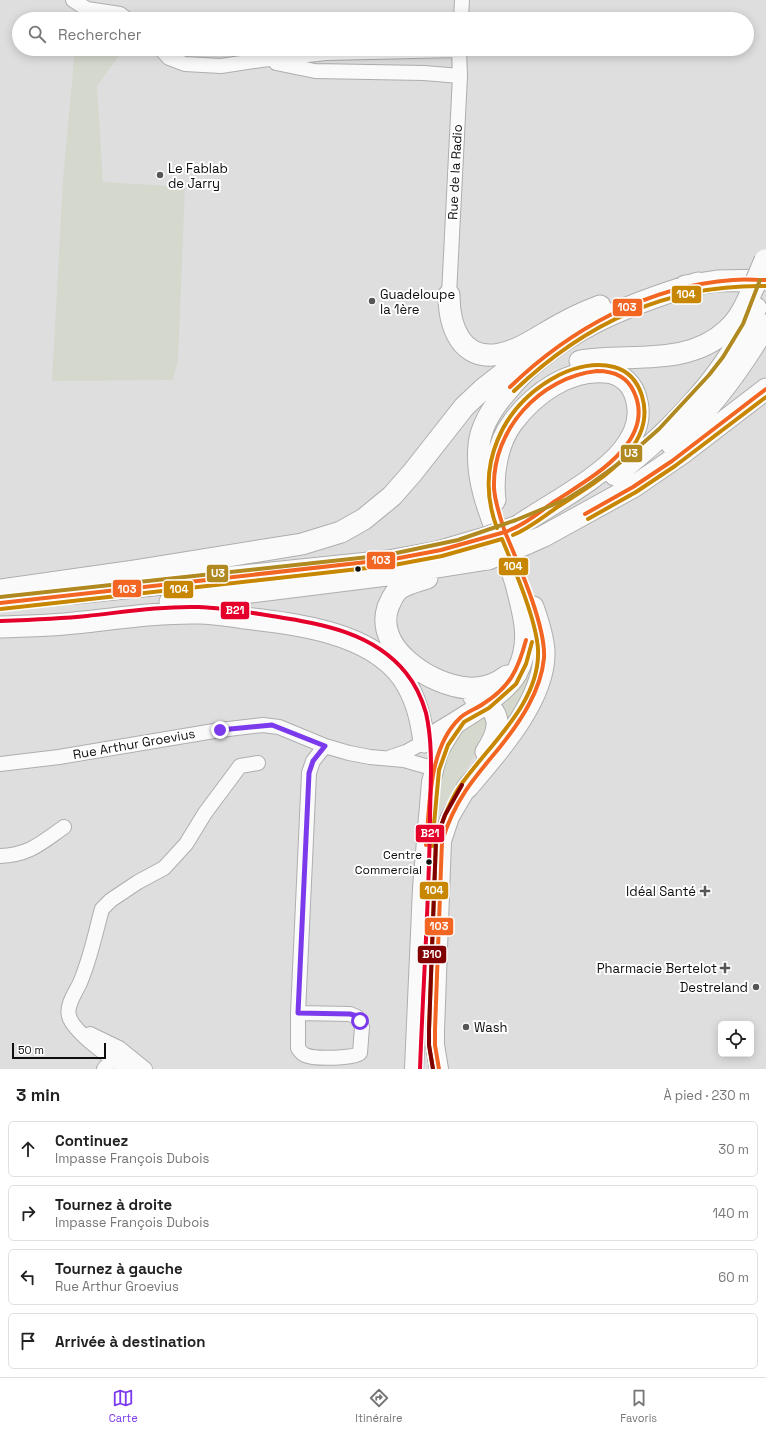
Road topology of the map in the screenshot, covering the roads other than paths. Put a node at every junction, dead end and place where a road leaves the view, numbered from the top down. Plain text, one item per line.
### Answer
1 (73, 0) edge
2 (462, 0) edge
3 (107, 12) edge
4 (461, 12) edge
5 (167, 56) edge
6 (298, 56) edge
7 (459, 56) edge
8 (261, 60) junction
9 (460, 76) junction
10 (764, 276) edge
11 (698, 284) junction
12 (449, 295) joint
13 (766, 325) edge
14 (766, 389) edge
15 (485, 497) junction
16 (600, 506) junction
17 (522, 535) junction
18 (488, 558) junction
19 (0, 590) edge
20 (0, 603) edge
21 (0, 627) edge
22 (520, 662) junction
23 (440, 682) junction
24 (485, 703) junction
25 (460, 718) junction
26 (424, 742) junction
27 (325, 746) junction
28 (382, 759) junction
29 (258, 763) dead end
30 (0, 764) edge
31 (425, 766) junction
32 (467, 788) junction
33 (64, 827) dead end
34 (0, 856) edge
35 (422, 888) junction
36 (298, 1013) junction
37 (112, 1059) edge
38 (127, 1069) edge
39 (145, 1069) edge
40 (414, 1069) edge
41 (439, 1069) edge

1 - 3 street
2 - 4 street
5 - 8 street
6 - 8 street
7 - 9 street, Rue de la Radio
8 - 9 street
9 - 12 street, Rue de la Radio
10 - 11 highway
10 - 15 highway
10 - 17 highway
11 - 12 highway
11 - 15 highway
11 - 19 highway
13 - 16 highway
14 - 16 highway
15 - 22 highway
16 - 17 highway
17 - 18 highway, bridge
17 - 20 highway, bridge
17 - 32 highway
18 - 21 highway
18 - 23 highway
21 - 26 highway
22 - 23 highway
22 - 24 highway
23 - 24 highway
24 - 25 highway
24 - 32 highway
25 - 26 highway
25 - 35 main road
26 - 28 street, Rue Arthur Groevius
26 - 31 main road
27 - 28 street, Rue Arthur Groevius
27 - 30 street, Rue Arthur Groevius
27 - 36 street
28 - 31 street, Rue Arthur Groevius
29 - 37 street
31 - 35 main road
32 - 41 main road
33 - 34 street
35 - 40 main road
36 - 36 street
37 - 38 street
37 - 39 street

